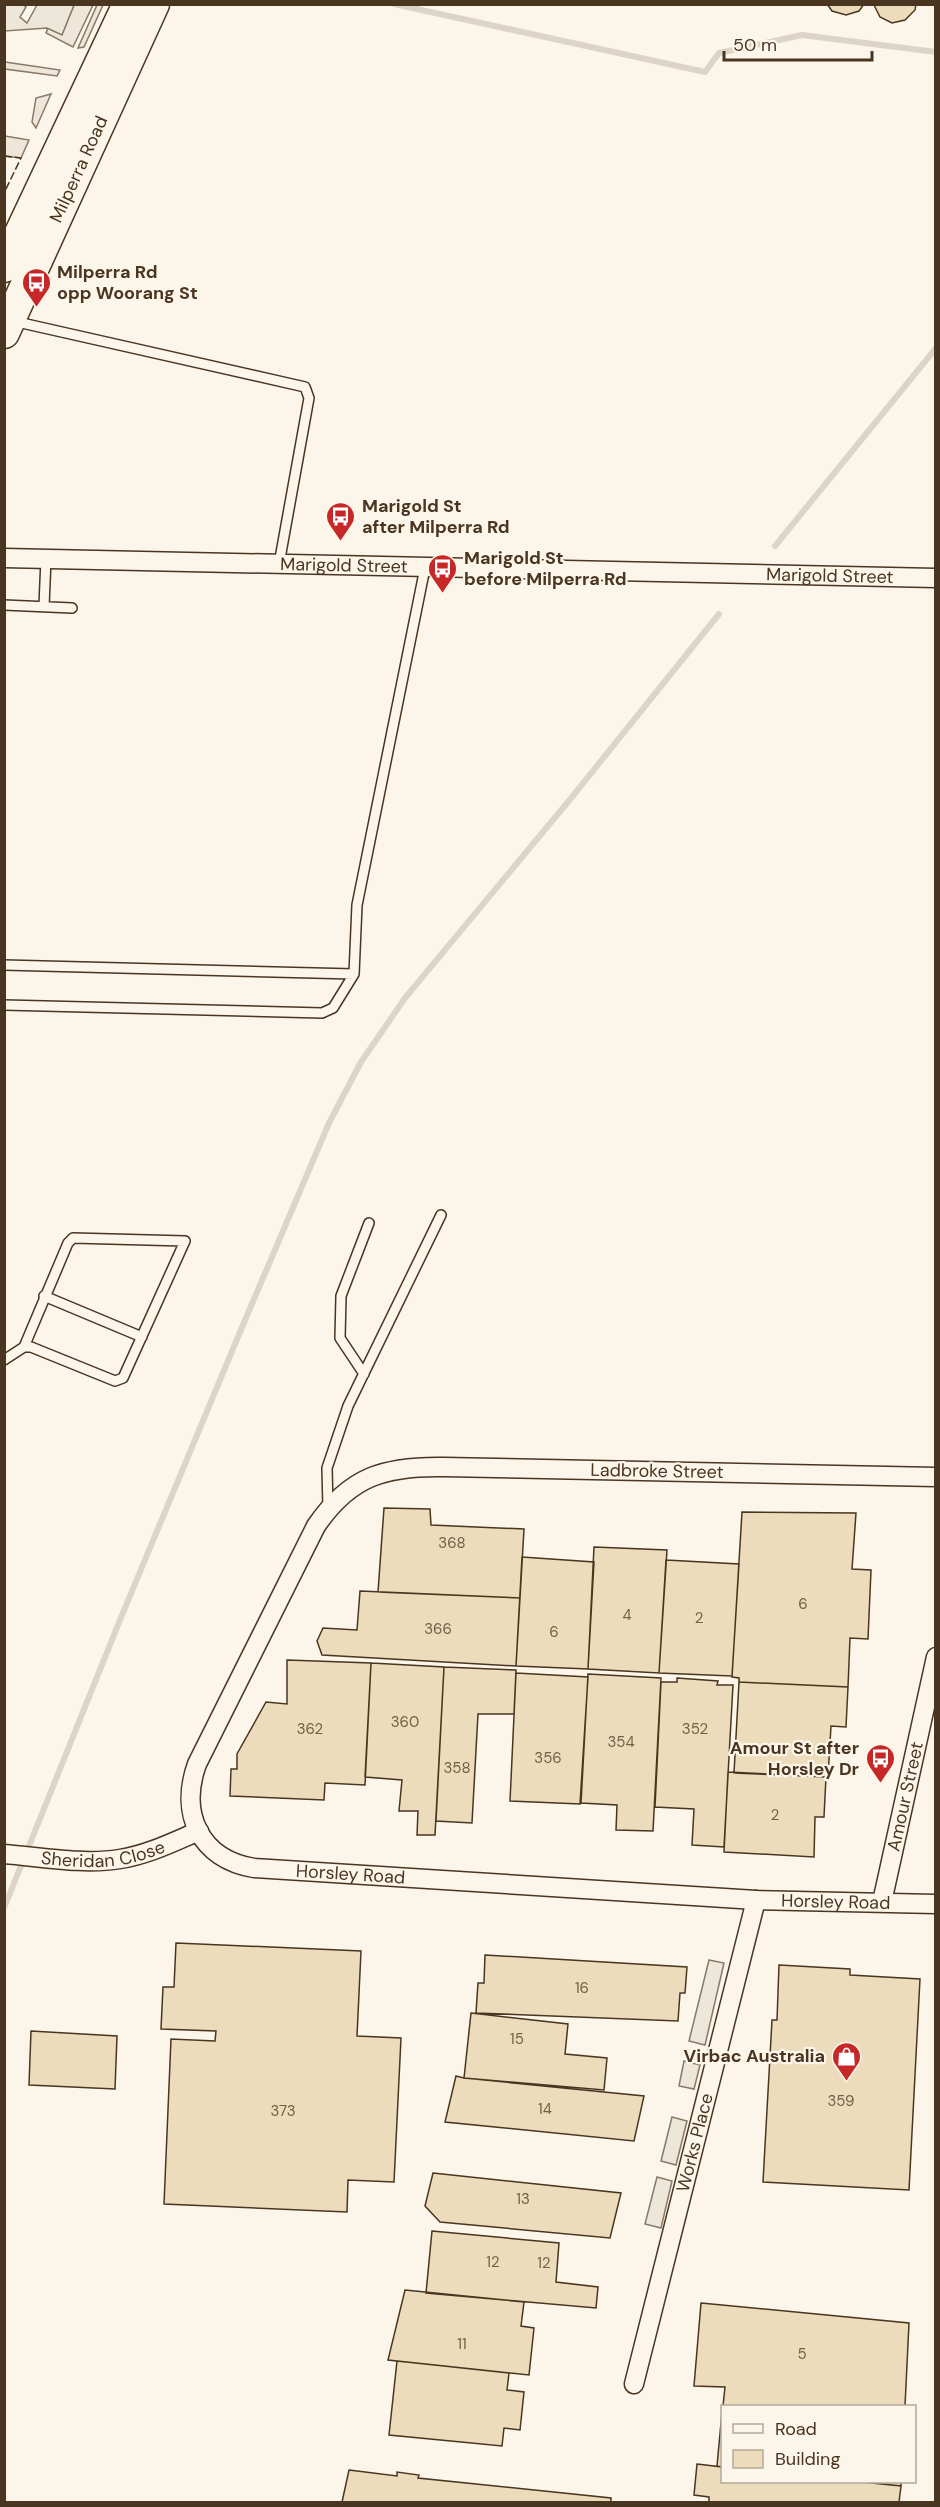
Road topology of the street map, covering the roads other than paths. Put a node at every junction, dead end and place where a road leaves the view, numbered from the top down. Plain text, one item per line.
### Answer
1 (128, 4) edge
2 (154, 4) edge
3 (4, 267) edge
4 (7, 327) edge
5 (4, 558) edge
6 (46, 559) junction
7 (279, 564) junction
8 (425, 568) junction
9 (936, 578) edge
10 (4, 605) edge
11 (44, 606) junction
12 (72, 608) dead end
13 (4, 965) edge
14 (354, 974) junction
15 (4, 1005) edge
16 (441, 1215) dead end
17 (369, 1223) dead end
18 (44, 1296) junction
19 (142, 1338) junction
20 (24, 1347) junction
21 (4, 1360) edge
22 (364, 1374) junction
23 (380, 1472) joint
24 (936, 1477) edge
25 (328, 1508) junction
26 (936, 1657) edge
27 (198, 1831) junction
28 (4, 1854) edge
29 (756, 1900) junction
30 (882, 1902) junction
31 (936, 1904) edge
32 (634, 2384) dead end

1 - 3 highway, Milperra Road
2 - 4 highway, Milperra Road
4 - 7 lane
5 - 6 street, Marigold Street
6 - 7 street, Marigold Street
6 - 11 lane
7 - 8 street, Marigold Street
8 - 9 street, Marigold Street
8 - 14 lane
10 - 11 lane
11 - 12 lane
13 - 14 lane
14 - 15 lane
16 - 22 lane
17 - 22 lane
18 - 19 lane
18 - 19 lane
18 - 20 lane
19 - 20 lane
20 - 21 lane
22 - 25 lane
23 - 24 street, Ladbroke Street
23 - 25 street, Horsley Road
25 - 27 street, Horsley Road
26 - 30 street, Amour Street
27 - 28 street, Sheridan Close
27 - 29 street, Horsley Road
29 - 30 street, Horsley Road
29 - 32 street, Works Place
30 - 31 street, Horsley Road

